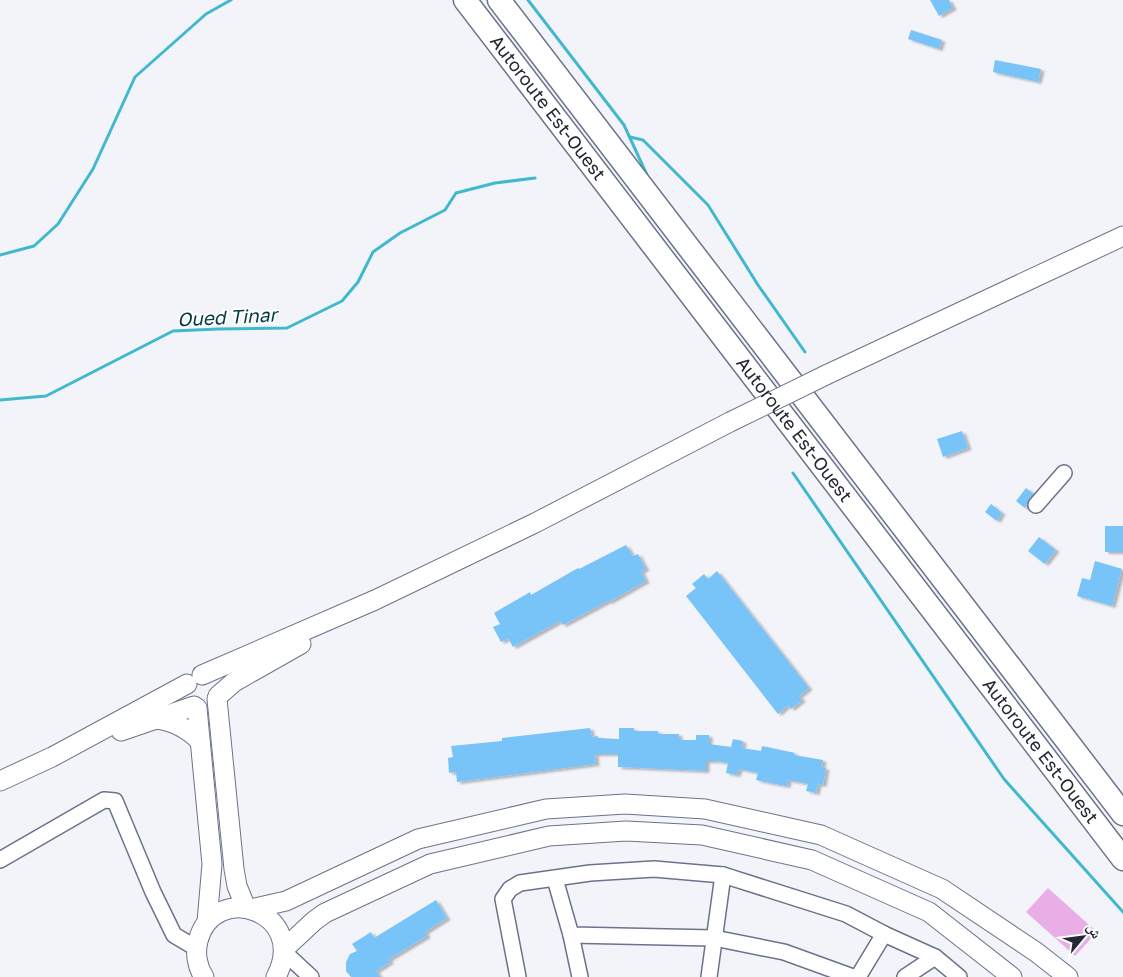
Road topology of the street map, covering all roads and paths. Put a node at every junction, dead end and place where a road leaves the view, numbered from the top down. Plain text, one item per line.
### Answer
1 (465, 0) edge
2 (499, 0) edge
3 (1123, 236) edge
4 (1064, 473) dead end
5 (1036, 505) dead end
6 (375, 600) junction
7 (250, 673) junction
8 (194, 680) junction
9 (217, 697) junction
10 (195, 707) junction
11 (154, 718) junction
12 (219, 724) junction
13 (200, 741) junction
14 (52, 757) junction
15 (0, 781) edge
16 (1123, 814) edge
17 (1123, 859) edge
18 (0, 860) edge
19 (723, 875) junction
20 (555, 879) junction
21 (248, 909) junction
22 (207, 922) junction
23 (884, 934) junction
24 (571, 935) junction
25 (714, 938) junction
26 (196, 948) junction
27 (284, 951) junction
28 (936, 957) junction
29 (197, 974) edge
30 (276, 977) edge
31 (311, 977) edge
32 (518, 977) edge
33 (580, 977) edge
34 (709, 977) edge
35 (853, 977) edge
36 (858, 977) edge
37 (905, 977) edge
38 (959, 977) edge
39 (1012, 977) edge
40 (1068, 977) edge

1 - 17 highway, Autoroute Est-Ouest
2 - 16 highway, Autoroute Est-Ouest
3 - 6 main road, bridge
4 - 5 street
6 - 7 main road
6 - 8 main road
7 - 9 main road
7 - 12 main road
8 - 9 main road
8 - 10 main road
8 - 14 main road
9 - 10 main road
9 - 12 main road
10 - 11 main road
10 - 13 main road
11 - 13 main road
11 - 14 main road
12 - 21 main road
13 - 22 main road
14 - 15 main road
18 - 26 street
19 - 20 street
19 - 23 street
19 - 25 street
20 - 24 street
20 - 32 street
21 - 22 main road
21 - 27 main road
21 - 40 main road
22 - 26 main road
23 - 28 street
23 - 36 street
24 - 25 street
24 - 33 street
25 - 34 street
25 - 35 street
26 - 29 main road
27 - 30 main road
27 - 31 street
27 - 39 main road
28 - 37 street
28 - 38 street

